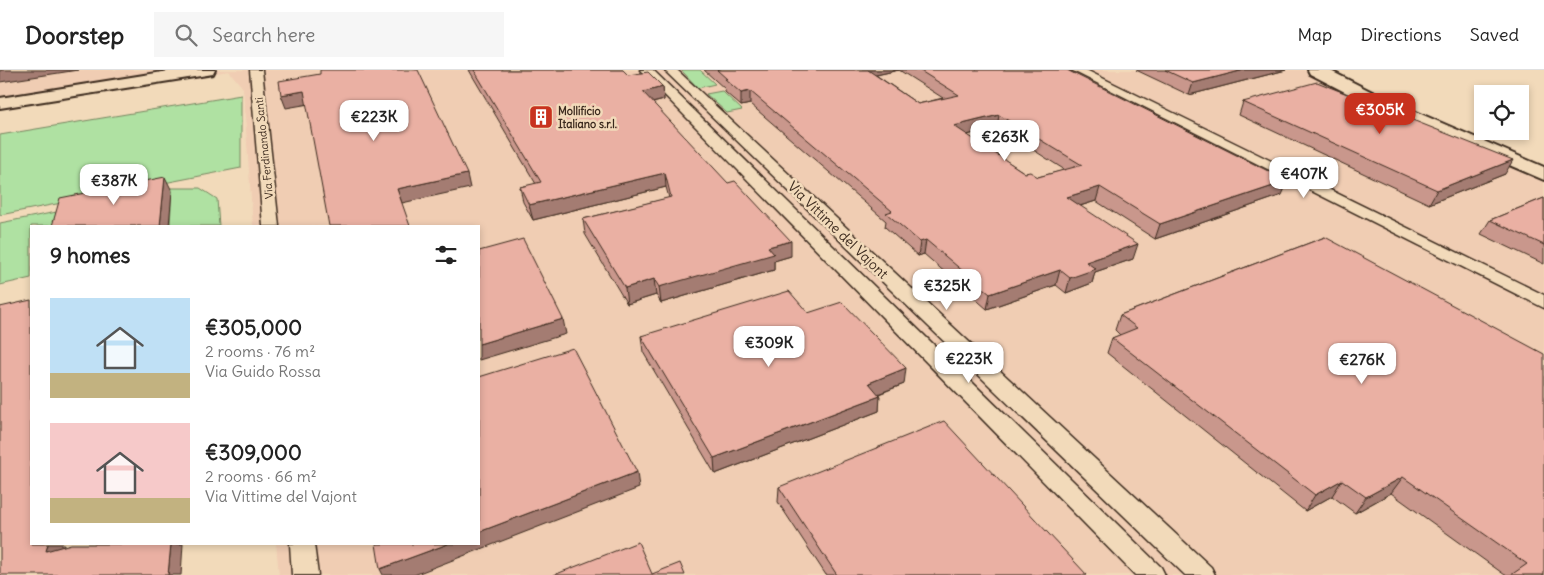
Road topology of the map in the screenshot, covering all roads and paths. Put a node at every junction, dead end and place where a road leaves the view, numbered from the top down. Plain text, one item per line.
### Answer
1 (165, 70) edge
2 (207, 70) edge
3 (256, 70) edge
4 (646, 70) edge
5 (670, 70) edge
6 (1077, 70) edge
7 (1316, 70) edge
8 (1330, 70) edge
9 (0, 96) edge
10 (0, 103) edge
11 (1544, 165) edge
12 (1544, 174) edge
13 (271, 225) edge
14 (871, 262) junction
15 (846, 270) junction
16 (1544, 302) edge
17 (977, 362) junction
18 (949, 373) junction
19 (302, 545) edge
20 (305, 575) edge
21 (1152, 575) edge
22 (1202, 575) edge

1 - 9 street
2 - 10 street
3 - 13 street, Via Ferdinando Santi
4 - 15 street, Via Vittime del Vajont
5 - 14 street, Via Vittime del Vajont
6 - 16 street
7 - 12 street
8 - 11 street
14 - 15 street
14 - 17 street, Via Vittime del Vajont
15 - 18 street, Via Vittime del Vajont
17 - 18 street
17 - 22 street, Via Vittime del Vajont
18 - 21 street, Via Vittime del Vajont
19 - 20 street

